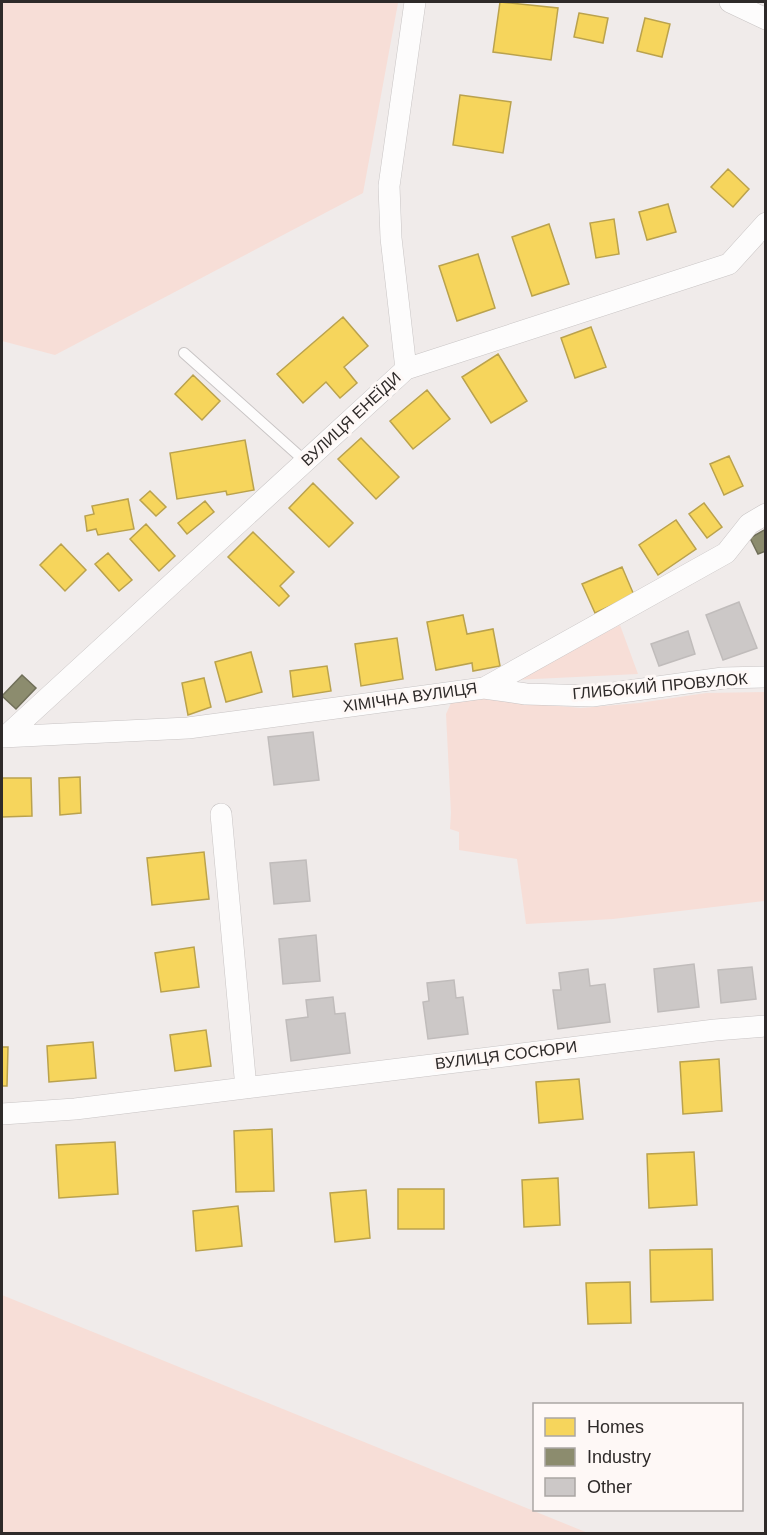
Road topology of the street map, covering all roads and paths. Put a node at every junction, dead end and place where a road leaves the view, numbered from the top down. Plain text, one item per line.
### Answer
1 (415, 2) edge
2 (730, 2) edge
3 (765, 19) edge
4 (765, 223) edge
5 (184, 353) dead end
6 (406, 369) junction
7 (306, 462) junction
8 (765, 514) edge
9 (765, 677) edge
10 (484, 688) junction
11 (3, 737) edge
12 (221, 814) dead end
13 (765, 1026) edge
14 (246, 1088) junction
15 (2, 1114) edge

1 - 6 street
2 - 3 street
4 - 6 street, ВУЛИЦЯ ЕНЕЇДИ
5 - 7 lane
6 - 7 street, ВУЛИЦЯ ЕНЕЇДИ
7 - 11 street, ВУЛИЦЯ ЕНЕЇДИ
8 - 10 street, ХІМІЧНА ВУЛИЦЯ
9 - 10 street, ГЛИБОКИЙ ПРОВУЛОК
10 - 11 street, ХІМІЧНА ВУЛИЦЯ
12 - 14 street
13 - 14 street, ВУЛИЦЯ СОСЮРИ
14 - 15 street, ВУЛИЦЯ СОСЮРИ

